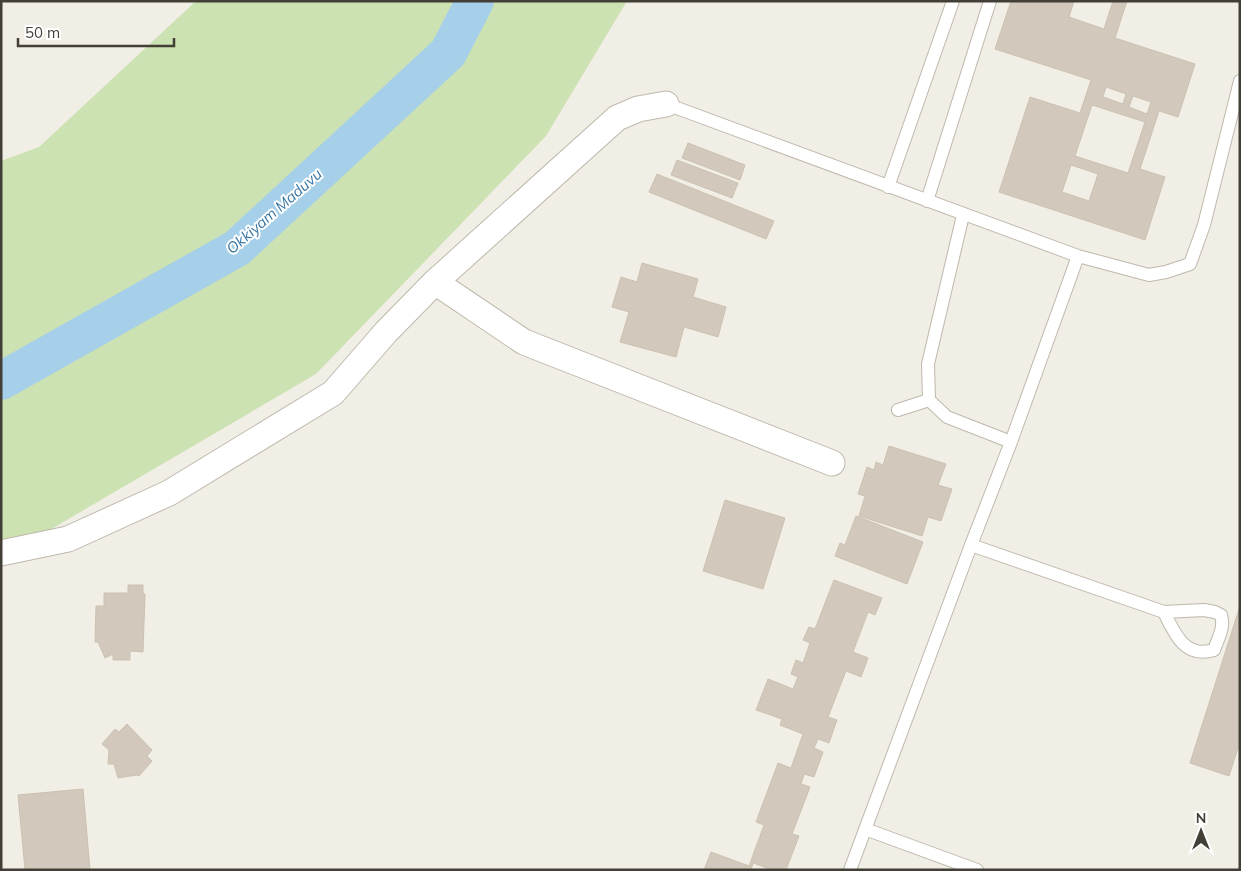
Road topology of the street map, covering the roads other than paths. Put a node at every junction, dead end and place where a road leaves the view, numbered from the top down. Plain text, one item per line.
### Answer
1 (953, 1) edge
2 (990, 1) edge
3 (1240, 81) edge
4 (666, 104) joint
5 (888, 187) junction
6 (927, 202) junction
7 (963, 215) junction
8 (1078, 256) junction
9 (435, 282) junction
10 (929, 400) junction
11 (898, 410) dead end
12 (1011, 442) junction
13 (832, 463) dead end
14 (971, 545) junction
15 (1, 553) edge
16 (1164, 612) junction
17 (864, 829) junction
18 (850, 870) edge
19 (977, 870) edge

1 - 5 lane
2 - 6 lane
3 - 8 lane
4 - 5 lane
4 - 9 street
5 - 6 lane
6 - 7 lane
7 - 8 lane
7 - 10 lane
8 - 12 lane
9 - 13 street
9 - 15 street
10 - 11 lane
10 - 12 lane
12 - 14 lane
14 - 16 lane
14 - 17 lane
16 - 16 lane
17 - 18 lane
17 - 19 lane

